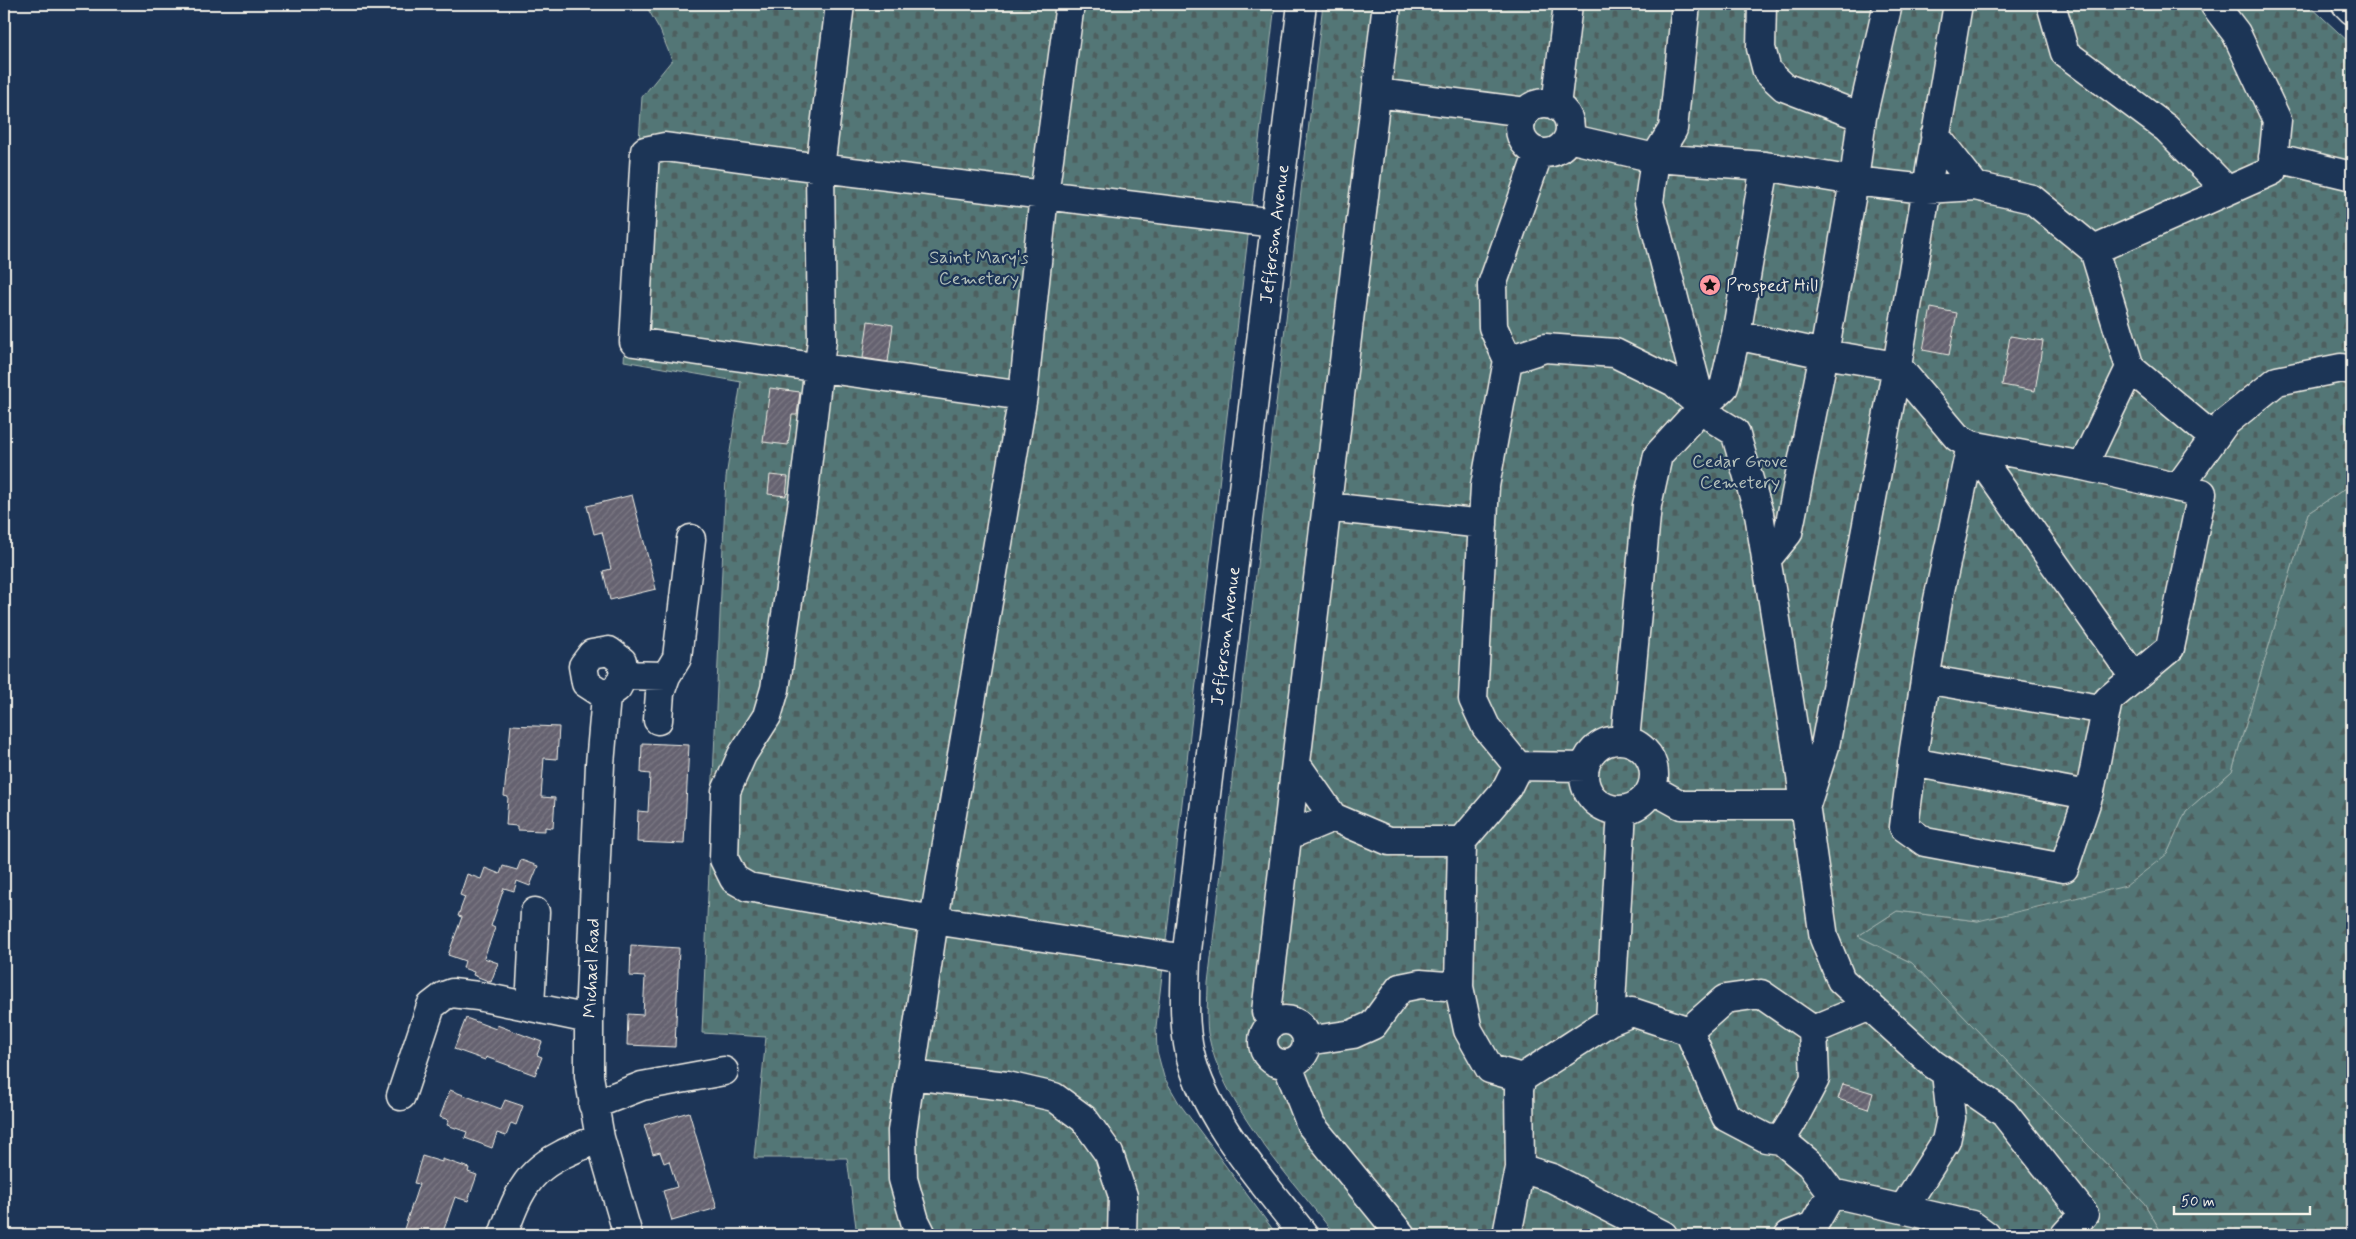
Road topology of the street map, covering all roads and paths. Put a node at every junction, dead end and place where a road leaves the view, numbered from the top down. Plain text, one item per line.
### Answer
1 (840, 4) edge
2 (1070, 4) edge
3 (1302, 4) edge
4 (1387, 4) edge
5 (1568, 4) edge
6 (1686, 4) edge
7 (1762, 4) edge
8 (1888, 4) edge
9 (1958, 4) edge
10 (2051, 4) edge
11 (2214, 4) edge
12 (2346, 4) edge
13 (2352, 10) edge
14 (1377, 93) junction
15 (1556, 106) junction
16 (1526, 112) junction
17 (1862, 117) junction
18 (1935, 135) junction
19 (1568, 138) junction
20 (1539, 152) junction
21 (2273, 157) junction
22 (1656, 158) junction
23 (1765, 166) junction
24 (820, 168) junction
25 (2352, 176) edge
26 (1854, 181) junction
27 (1975, 186) junction
28 (1926, 189) junction
29 (2227, 190) junction
30 (1044, 195) junction
31 (1275, 223) junction
32 (2094, 250) junction
33 (1736, 334) junction
34 (1824, 354) junction
35 (1508, 360) junction
36 (1897, 366) junction
37 (819, 368) junction
38 (2130, 368) junction
39 (2352, 370) edge
40 (1023, 396) junction
41 (1702, 407) junction
42 (2214, 438) junction
43 (1971, 445) junction
44 (2083, 466) junction
45 (2178, 488) junction
46 (1327, 507) junction
47 (1483, 524) junction
48 (692, 539) dead end
49 (1766, 560) junction
50 (624, 675) junction
51 (666, 676) junction
52 (2134, 677) junction
53 (1925, 679) junction
54 (606, 696) junction
55 (2106, 710) junction
56 (658, 720) dead end
57 (1625, 740) junction
58 (1912, 762) junction
59 (1296, 764) junction
60 (1518, 766) junction
61 (1585, 767) junction
62 (1652, 789) junction
63 (2088, 795) junction
64 (1806, 806) junction
65 (1622, 810) junction
66 (1333, 817) junction
67 (1287, 836) junction
68 (1462, 841) junction
69 (535, 912) dead end
70 (934, 920) junction
71 (1186, 959) junction
72 (1459, 987) junction
73 (530, 1006) junction
74 (1870, 1006) junction
75 (589, 1019) junction
76 (1610, 1021) junction
77 (1274, 1022) junction
78 (1689, 1030) junction
79 (1813, 1030) junction
80 (1307, 1041) junction
81 (1287, 1064) junction
82 (724, 1072) dead end
83 (1946, 1073) junction
84 (910, 1075) junction
85 (1522, 1078) junction
86 (401, 1096) dead end
87 (593, 1105) junction
88 (600, 1138) junction
89 (1781, 1140) junction
90 (1520, 1168) junction
91 (1832, 1192) junction
92 (1903, 1209) junction
93 (504, 1235) edge
94 (628, 1235) edge
95 (922, 1235) edge
96 (1122, 1235) edge
97 (1304, 1235) edge
98 (1401, 1235) edge
99 (1506, 1235) edge
100 (1663, 1235) edge
101 (1789, 1235) edge
102 (1986, 1235) edge
103 (2065, 1235) edge

1 - 24 main road
2 - 30 main road
3 - 31 main road, Jefferson Avenue
4 - 14 main road
5 - 15 main road
6 - 22 main road
7 - 17 main road
8 - 17 main road
9 - 18 main road
10 - 29 main road
11 - 21 main road
12 - 13 main road
14 - 16 main road
14 - 46 main road
15 - 16 main road
15 - 19 main road
16 - 20 main road
17 - 26 main road
18 - 27 main road
18 - 28 main road
19 - 20 main road
19 - 22 main road
20 - 35 main road
21 - 25 main road
21 - 29 main road
22 - 23 main road
22 - 41 main road
23 - 26 main road
23 - 33 main road
24 - 30 main road
24 - 37 main road
24 - 37 main road
26 - 28 main road
26 - 34 main road
27 - 28 main road
27 - 32 main road
28 - 36 main road
29 - 32 main road
30 - 31 main road
30 - 40 main road
31 - 71 main road, Jefferson Avenue
32 - 38 main road
33 - 34 main road
33 - 41 main road
34 - 36 main road
34 - 49 main road
35 - 41 main road
35 - 47 main road
36 - 43 main road
36 - 64 main road
37 - 40 main road
37 - 70 main road
38 - 42 main road
38 - 44 main road
39 - 42 main road
40 - 70 main road
41 - 49 main road
41 - 57 main road
42 - 45 main road
43 - 44 main road
43 - 52 main road
43 - 53 main road
44 - 45 main road
45 - 52 main road
46 - 47 main road
46 - 59 main road
47 - 60 main road
48 - 51 main road
49 - 64 main road
50 - 51 main road
50 - 54 main road
50 - 54 main road
51 - 56 main road
52 - 55 main road
53 - 55 main road
53 - 58 main road
54 - 75 main road, Michael Road
55 - 63 main road
57 - 61 main road
57 - 62 main road
58 - 63 main road
58 - 63 main road
59 - 66 main road
59 - 67 main road
60 - 61 main road
60 - 68 main road
61 - 65 main road
62 - 64 main road
62 - 65 main road
64 - 74 main road
65 - 76 main road
66 - 67 main road
66 - 68 main road
67 - 77 main road
68 - 72 main road
69 - 73 main road
70 - 71 main road
70 - 84 main road
71 - 97 main road, Jefferson Avenue
72 - 80 main road
72 - 85 main road
73 - 75 main road
73 - 86 main road
74 - 79 main road
74 - 83 main road
75 - 87 main road, Michael Road
76 - 78 main road
76 - 85 main road
77 - 80 main road
77 - 81 main road
78 - 79 main road
78 - 89 main road
79 - 89 main road
80 - 81 main road
81 - 98 main road
82 - 87 main road
83 - 92 main road
83 - 103 main road
84 - 95 main road
84 - 96 main road
85 - 90 main road
87 - 88 main road, Michael Road
88 - 93 main road
88 - 94 main road, Michael Road
89 - 91 main road
90 - 99 main road
90 - 100 main road
91 - 92 main road
91 - 101 main road
92 - 102 main road

